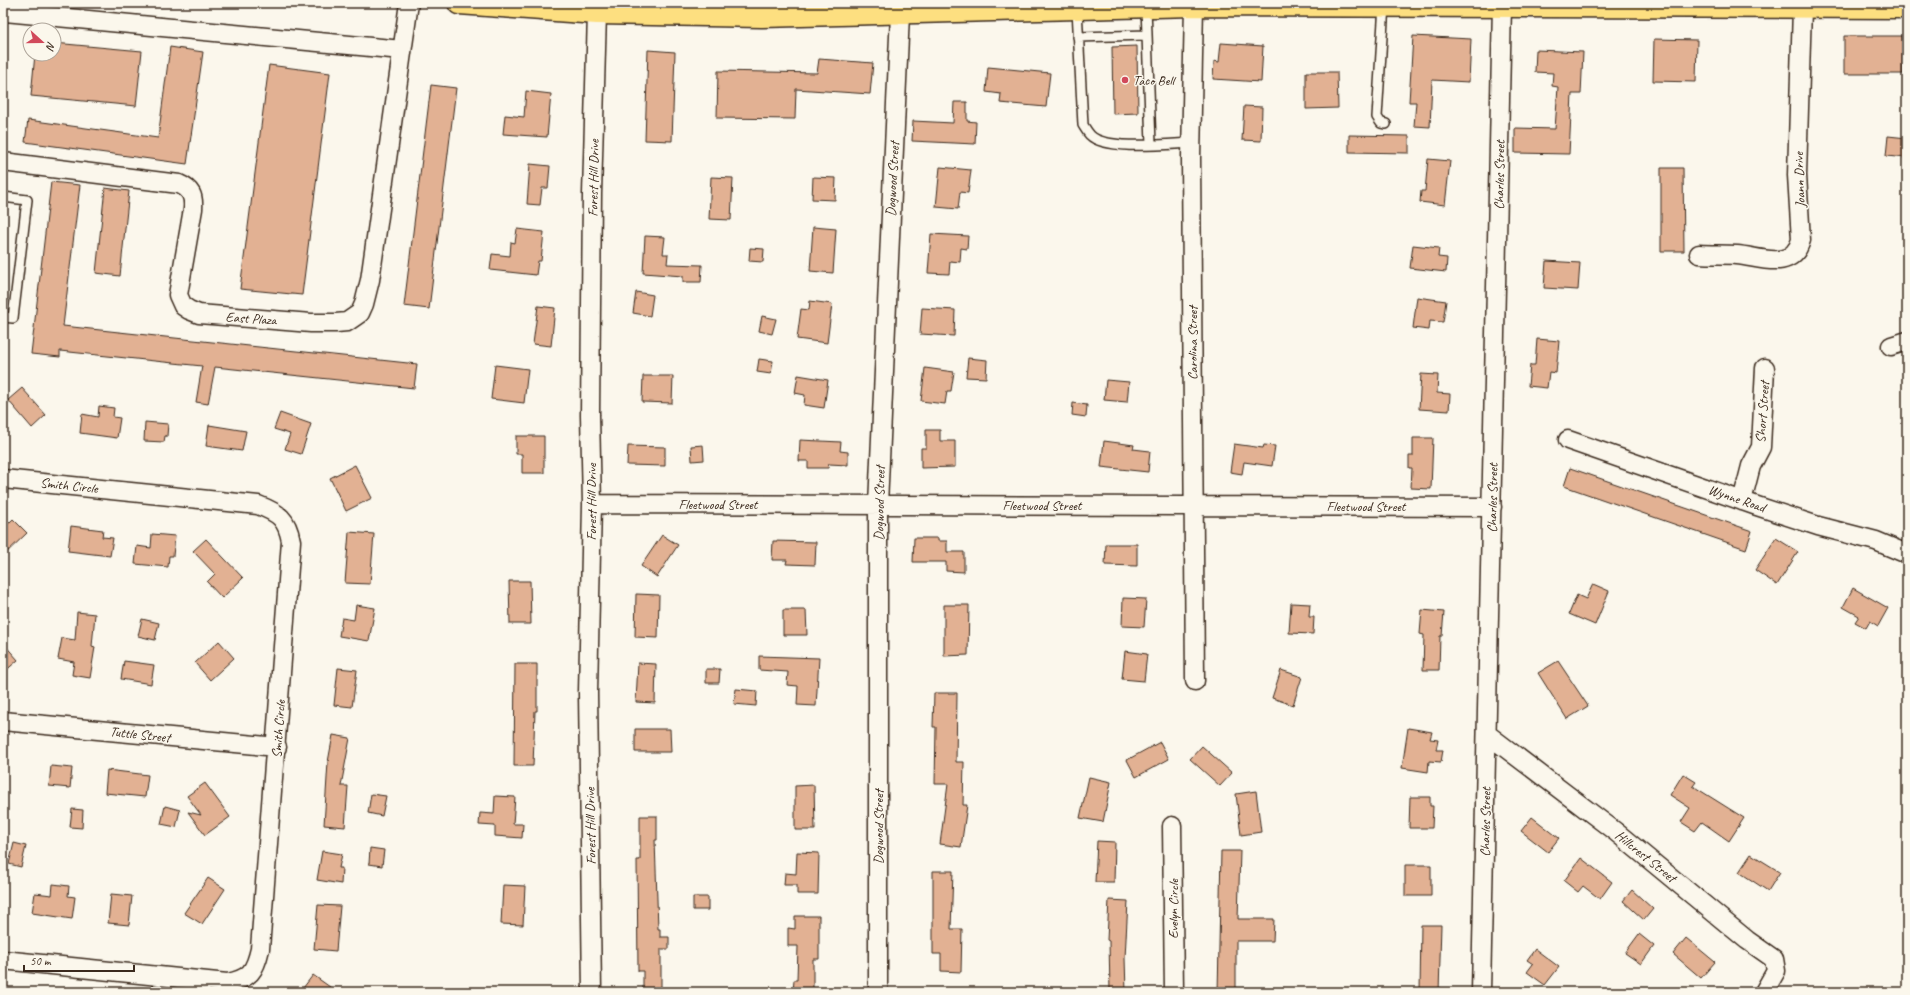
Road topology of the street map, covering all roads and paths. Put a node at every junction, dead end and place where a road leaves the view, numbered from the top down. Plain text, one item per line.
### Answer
1 (409, 3) edge
2 (459, 3) edge
3 (1384, 5) junction
4 (1502, 5) junction
5 (1883, 5) edge
6 (1194, 6) junction
7 (1146, 7) junction
8 (1907, 7) edge
9 (1802, 8) junction
10 (1077, 9) junction
11 (4, 13) edge
12 (597, 13) junction
13 (900, 14) junction
14 (1147, 35) junction
15 (1078, 37) junction
16 (402, 50) junction
17 (1386, 124) dead end
18 (1191, 143) junction
19 (1151, 144) junction
20 (3, 162) edge
21 (3, 197) edge
22 (1699, 254) dead end
23 (3, 317) edge
24 (1765, 368) dead end
25 (1568, 440) dead end
26 (3, 479) edge
27 (1742, 501) junction
28 (592, 504) junction
29 (878, 505) junction
30 (1193, 506) junction
31 (1492, 507) junction
32 (1907, 554) edge
33 (1195, 681) dead end
34 (3, 721) edge
35 (1487, 734) junction
36 (276, 747) junction
37 (1172, 826) dead end
38 (3, 960) edge
39 (592, 992) edge
40 (878, 992) edge
41 (1174, 992) edge
42 (1481, 992) edge
43 (1764, 992) edge

1 - 16 street, East Plaza
2 - 12 main road
3 - 4 main road
3 - 6 main road
3 - 17 lane
4 - 9 main road
4 - 31 street, Charles Street
5 - 8 main road
5 - 9 main road
6 - 7 main road
6 - 18 street, Carolina Street
7 - 10 main road
7 - 14 lane
9 - 22 street, Joann Drive
10 - 13 main road
10 - 15 lane
11 - 16 street
12 - 13 main road
12 - 28 street, Forest Hill Drive
13 - 29 street, Dogwood Street
14 - 15 lane
14 - 19 lane
15 - 19 lane
16 - 20 street, East Plaza
18 - 19 lane
18 - 30 street, Carolina Street
21 - 23 lane
24 - 27 street, Short Street
25 - 27 street, Wynne Road
26 - 36 street, Smith Circle
27 - 32 street, Wynne Road
28 - 29 street, Fleetwood Street
28 - 39 street, Forest Hill Drive
29 - 30 street, Fleetwood Street
29 - 40 street, Dogwood Street
30 - 31 street, Fleetwood Street
30 - 33 street, Carolina Street
31 - 35 street, Charles Street
34 - 36 street, Tuttle Street
35 - 42 street, Charles Street
35 - 43 street, Hillcrest Street
36 - 38 street, Smith Circle
37 - 41 street, Evelyn Circle

